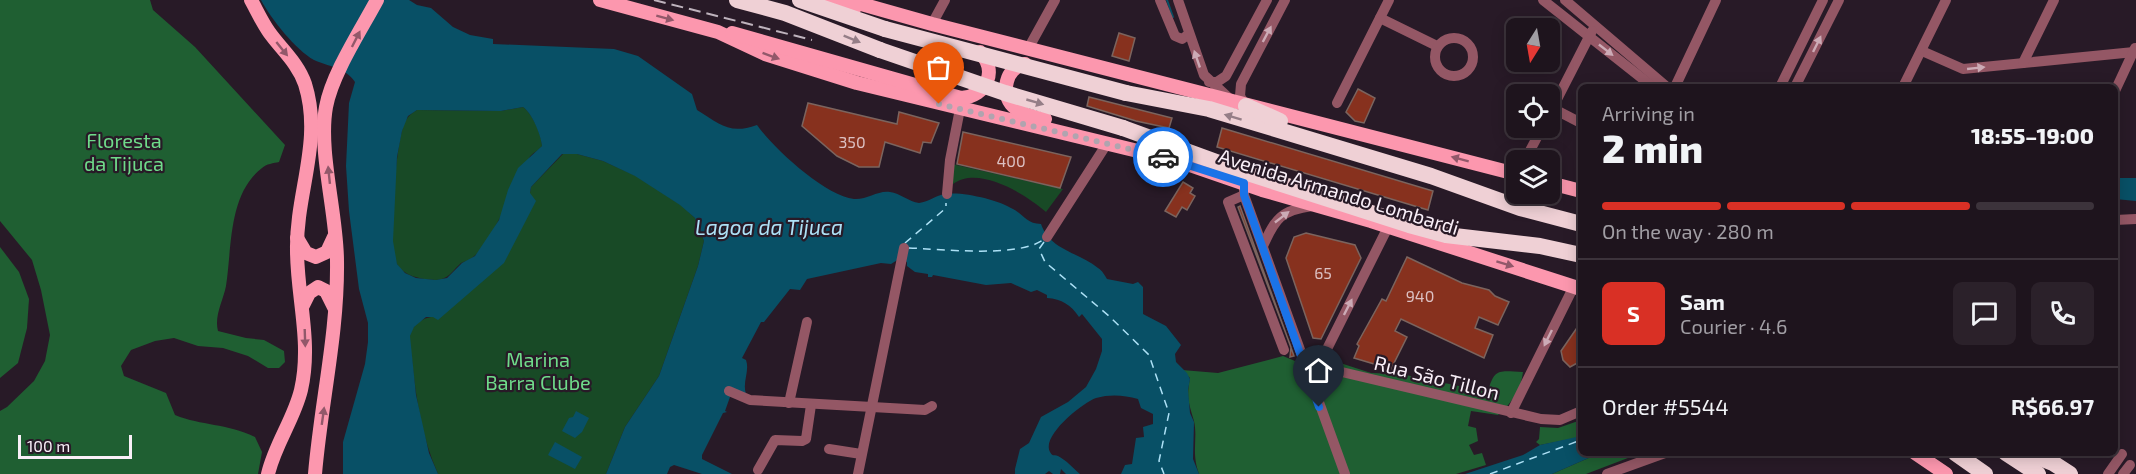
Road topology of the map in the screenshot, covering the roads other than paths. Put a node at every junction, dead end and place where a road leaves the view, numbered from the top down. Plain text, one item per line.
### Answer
1 (251, 0) edge
2 (376, 0) edge
3 (600, 0) edge
4 (737, 0) edge
5 (800, 0) edge
6 (830, 0) edge
7 (848, 0) edge
8 (945, 0) edge
9 (1055, 0) edge
10 (1160, 0) edge
11 (1178, 0) edge
12 (1267, 0) edge
13 (1285, 0) edge
14 (1389, 0) edge
15 (1544, 0) edge
16 (1565, 0) edge
17 (1716, 0) edge
18 (1823, 0) edge
19 (1839, 0) edge
20 (1947, 0) edge
21 (2054, 0) edge
22 (1380, 18) junction
23 (933, 24) junction
24 (1595, 25) junction
25 (718, 32) junction
26 (1189, 34) junction
27 (1589, 37) junction
28 (1437, 46) dead end
29 (1028, 49) junction
30 (2135, 49) edge
31 (1922, 51) junction
32 (2023, 63) junction
33 (1786, 76) junction
34 (1209, 82) junction
35 (1649, 84) edge
36 (1664, 84) edge
37 (1676, 84) edge
38 (1782, 84) edge
39 (1796, 84) edge
40 (1905, 84) edge
41 (2118, 85) edge
42 (1186, 90) junction
43 (1560, 93) edge
44 (1337, 103) dead end
45 (1239, 104) junction
46 (960, 109) junction
47 (1560, 115) edge
48 (1578, 122) edge
49 (1108, 142) junction
50 (1175, 160) junction
51 (1506, 171) edge
52 (1560, 186) edge
53 (1244, 189) junction
54 (1578, 190) edge
55 (947, 194) dead end
56 (1314, 205) junction
57 (1353, 207) junction
58 (2136, 219) edge
59 (2118, 220) edge
60 (1576, 222) edge
61 (1388, 227) junction
62 (335, 233) junction
63 (1047, 237) dead end
64 (297, 238) junction
65 (1263, 246) junction
66 (1449, 247) junction
67 (904, 248) dead end
68 (1575, 254) edge
69 (1577, 287) edge
70 (303, 305) junction
71 (335, 309) junction
72 (807, 322) dead end
73 (1284, 350) dead end
74 (1300, 351) junction
75 (1322, 359) junction
76 (1329, 369) junction
77 (1311, 385) junction
78 (729, 392) dead end
79 (789, 403) junction
80 (811, 405) junction
81 (871, 406) junction
82 (932, 406) dead end
83 (1578, 412) edge
84 (1511, 413) junction
85 (829, 448) dead end
86 (861, 454) junction
87 (2122, 454) dead end
88 (1657, 456) edge
89 (1919, 456) edge
90 (1957, 456) edge
91 (1958, 456) edge
92 (2011, 456) edge
93 (2035, 456) edge
94 (2053, 456) edge
95 (758, 470) dead end
96 (268, 474) edge
97 (315, 474) edge
98 (858, 474) edge
99 (1345, 474) edge
100 (1607, 474) edge
101 (1946, 474) edge
102 (1977, 474) edge
103 (1985, 474) edge
104 (2038, 474) edge
105 (2070, 474) edge
106 (2078, 474) edge
107 (2108, 474) edge

1 -> 64 main road
62 -> 2 main road
3 -> 25 main road, Avenida Armando Lombardi
4 -> 57 highway, Avenida Armando Lombardi, bridge
60 -> 5 highway, Avenida Armando Lombardi, bridge
6 - 25 main road
7 - 23 main road
8 - 23 street
9 - 29 street
10 - 26 street
11 - 26 street
12 - 34 street
45 -> 13 street
14 - 22 street
15 - 27 street
16 - 24 street
17 - 37 street
18 - 33 street
39 -> 19 street
20 - 31 street
21 - 32 street
22 - 28 street
22 - 44 street
23 - 29 main road
24 - 27 street
24 - 36 street
25 -> 46 main road, Avenida Armando Lombardi
34 -> 26 street
27 -> 35 street
27 - 43 street
29 - 42 main road
30 - 32 street
30 - 41 street
31 -> 32 street
31 - 40 street
33 - 38 street
33 - 39 street
34 - 45 street
42 - 45 main road
42 - 50 main road
51 -> 45 main road
45 - 60 highway
46 - 49 main road, Avenida Armando Lombardi
46 - 55 street
47 - 48 street
49 - 50 main road, Avenida Armando Lombardi
49 - 63 street
50 - 53 main road, Avenida Armando Lombardi
52 - 54 main road
53 - 56 main road, Avenida Armando Lombardi
53 - 65 street
53 - 73 street
56 - 57 highway
56 - 61 main road, Avenida Armando Lombardi
65 -> 56 street
57 - 68 highway, Avenida Armando Lombardi
58 - 59 street
61 - 66 main road, Avenida Armando Lombardi
75 -> 61 street
62 - 64 main road
62 - 71 main road
64 - 70 main road
65 - 74 street
66 - 68 highway
66 -> 69 main road, Avenida Armando Lombardi
67 - 81 street
69 -> 84 street
70 - 71 main road
70 -> 96 main road
97 -> 71 main road
72 - 79 street
74 - 75 street
74 - 77 street
75 - 76 street
76 - 77 street
76 - 84 street, Rua São Tillon
77 - 99 street
78 - 79 street
79 - 80 street
80 - 81 street
80 - 95 street
81 - 82 street
81 - 86 street
83 - 84 street, Rua São Tillon
85 - 86 street
86 - 98 street
87 - 107 street
88 - 100 street
89 - 101 main road
90 - 102 highway
91 - 103 highway
92 - 104 highway
93 - 105 highway
94 - 106 main road

